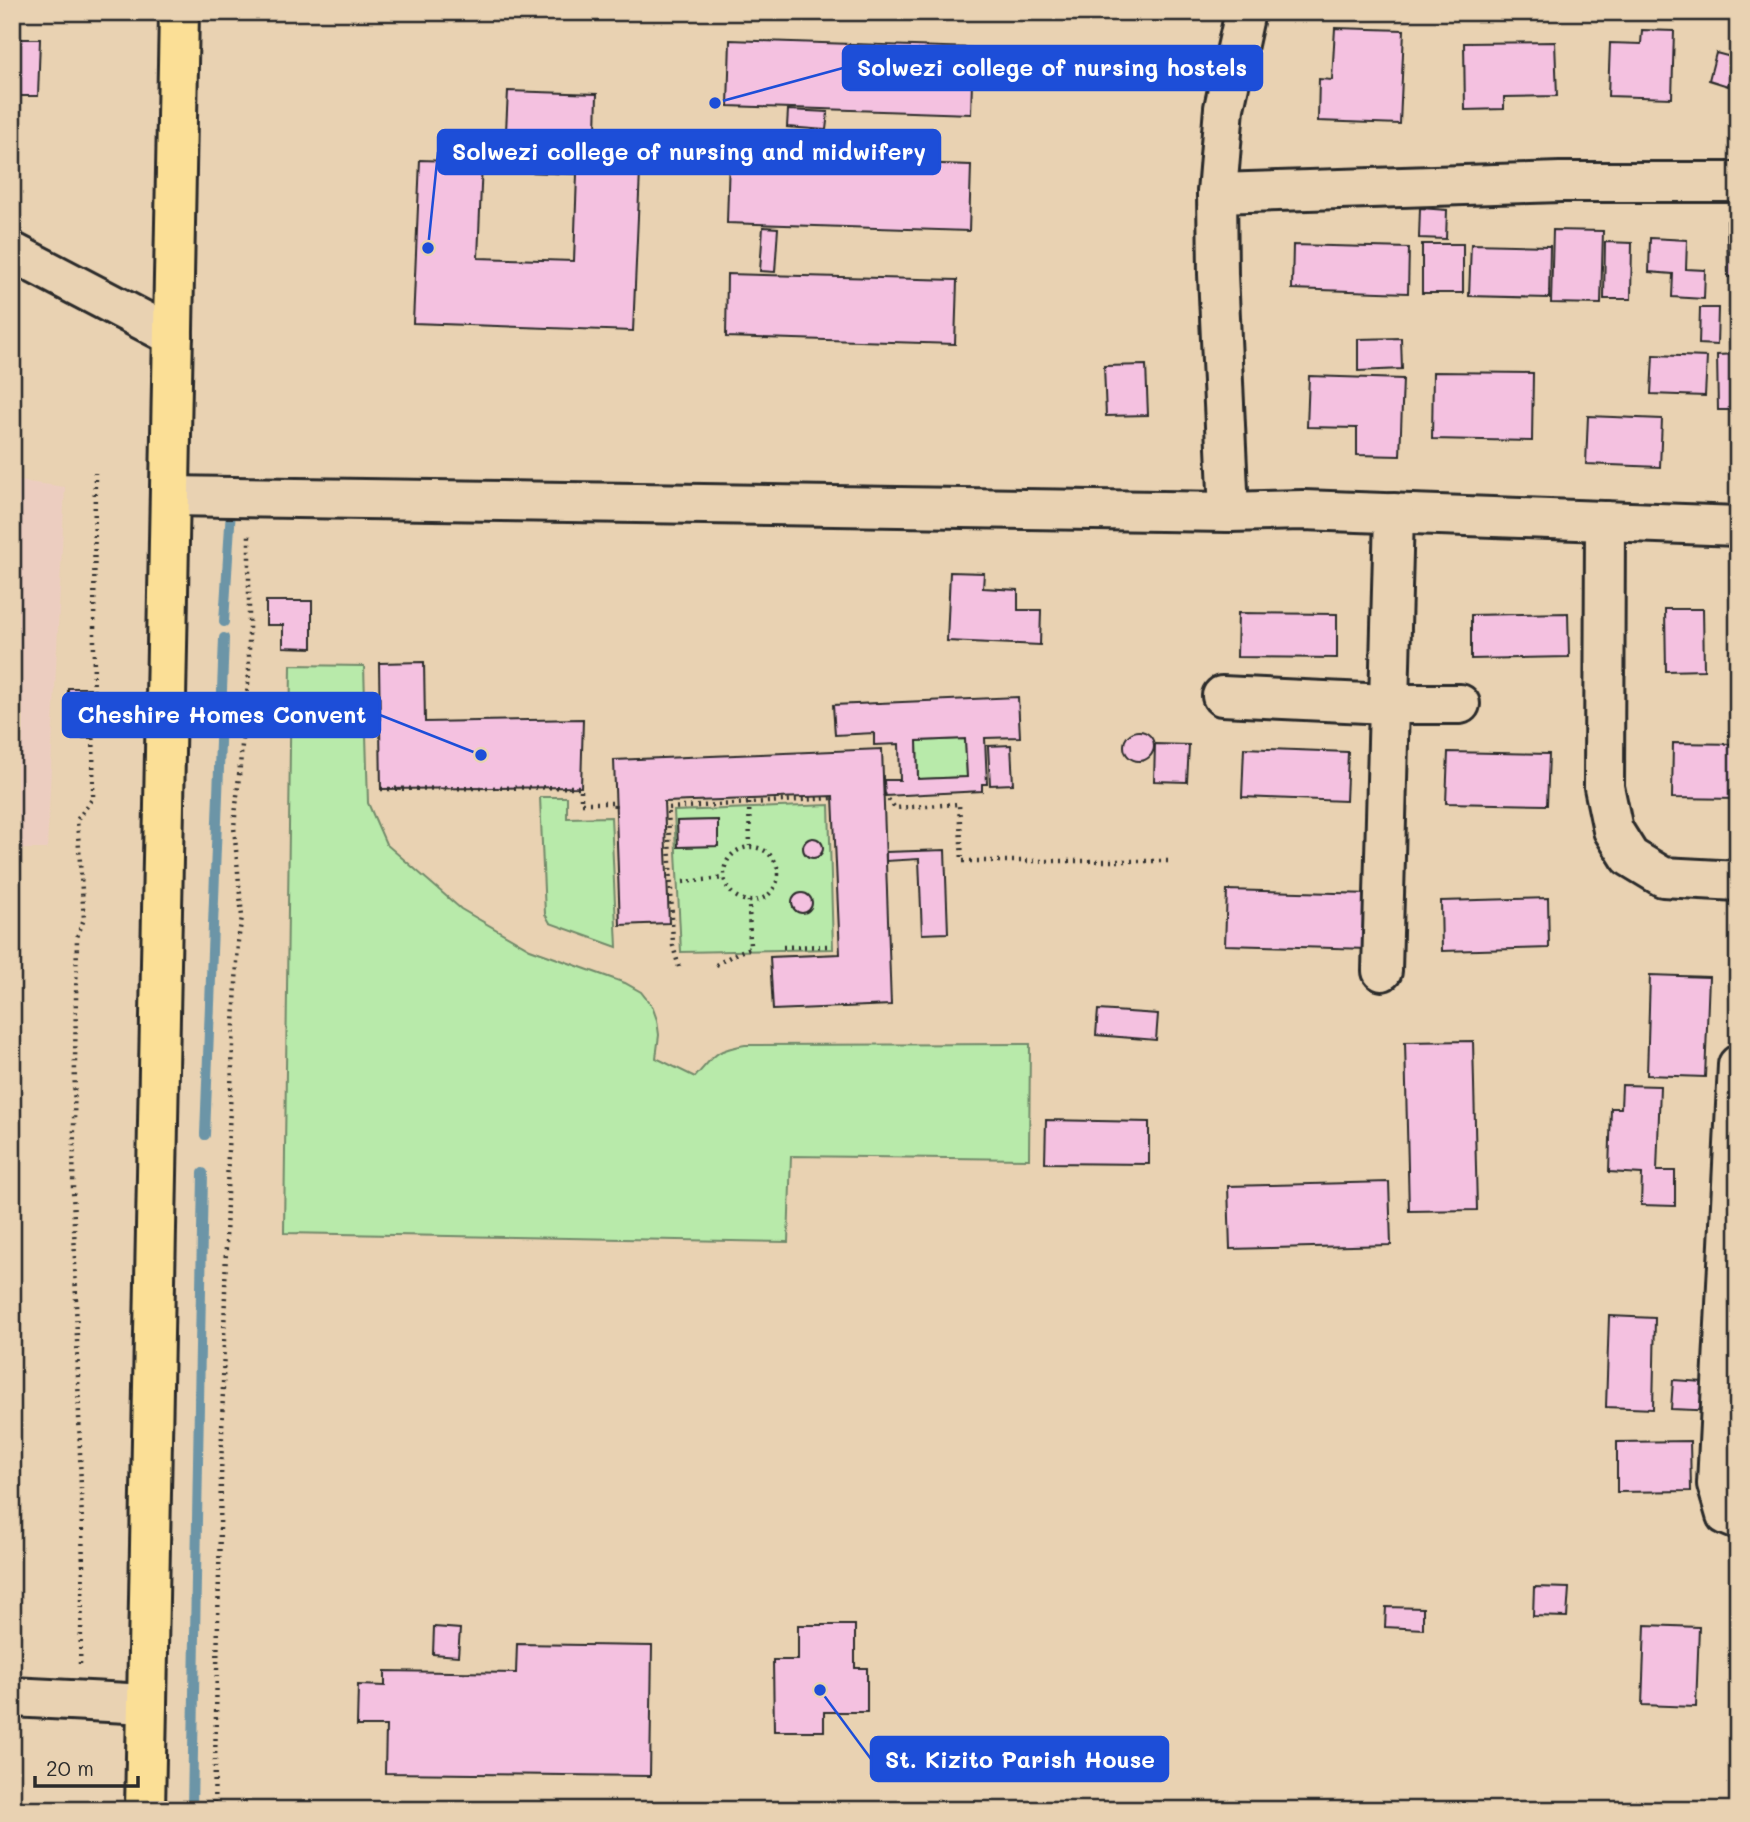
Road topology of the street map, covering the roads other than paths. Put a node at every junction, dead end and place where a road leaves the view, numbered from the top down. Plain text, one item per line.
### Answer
1 (179, 12) edge
2 (1245, 12) edge
3 (1738, 182) edge
4 (1217, 193) junction
5 (12, 252) edge
6 (173, 336) junction
7 (170, 496) junction
8 (1229, 512) junction
9 (1394, 513) junction
10 (1605, 521) junction
11 (1738, 526) edge
12 (1222, 696) dead end
13 (1387, 704) junction
14 (1460, 704) dead end
15 (1738, 881) edge
16 (1382, 971) dead end
17 (1738, 1065) edge
18 (1738, 1520) edge
19 (12, 1697) edge
20 (147, 1704) junction
21 (145, 1810) edge

1 - 6 main road
2 - 4 street
3 - 4 street
4 - 8 street
5 - 6 street
6 - 7 main road
7 - 8 street
7 - 20 main road
8 - 9 street
9 - 10 street
9 - 13 street
10 - 11 street
10 - 15 street
12 - 13 street
13 - 14 street
13 - 16 street
17 - 18 street
19 - 20 street
20 - 21 main road

